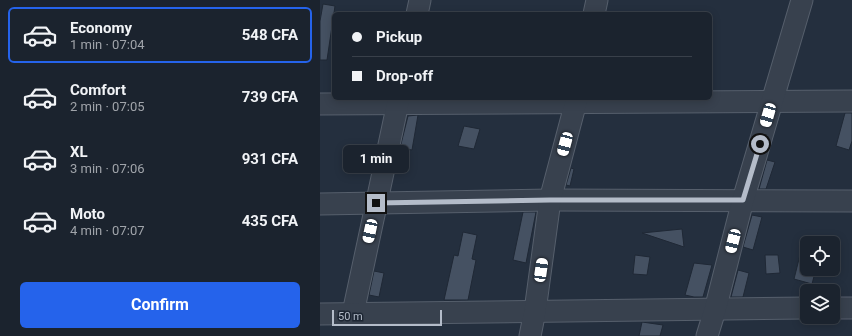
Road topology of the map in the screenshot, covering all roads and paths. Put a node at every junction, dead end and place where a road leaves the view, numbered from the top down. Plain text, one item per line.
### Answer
1 (420, 0) edge
2 (597, 0) edge
3 (802, 0) edge
4 (417, 12) edge
5 (594, 12) edge
6 (577, 100) edge
7 (398, 101) edge
8 (772, 101) junction
9 (852, 101) edge
10 (320, 104) edge
11 (550, 200) junction
12 (743, 200) junction
13 (852, 201) edge
14 (376, 203) junction
15 (320, 204) edge
16 (800, 308) edge
17 (840, 308) edge
18 (852, 308) edge
19 (715, 310) junction
20 (535, 311) junction
21 (353, 313) junction
22 (320, 314) edge
23 (530, 336) edge
24 (707, 336) edge

1 - 4 street
2 - 5 street
3 - 8 street
6 - 7 street
6 - 8 street
6 - 11 street
7 - 10 street
7 - 14 street
8 - 9 street
8 - 12 street
11 - 12 street
11 - 14 street
11 - 20 street
12 - 13 street
12 - 19 street
14 - 15 street
14 - 21 street
16 - 19 street
17 - 18 street
19 - 20 street
19 - 24 street
20 - 21 street
20 - 23 street
21 - 22 street

